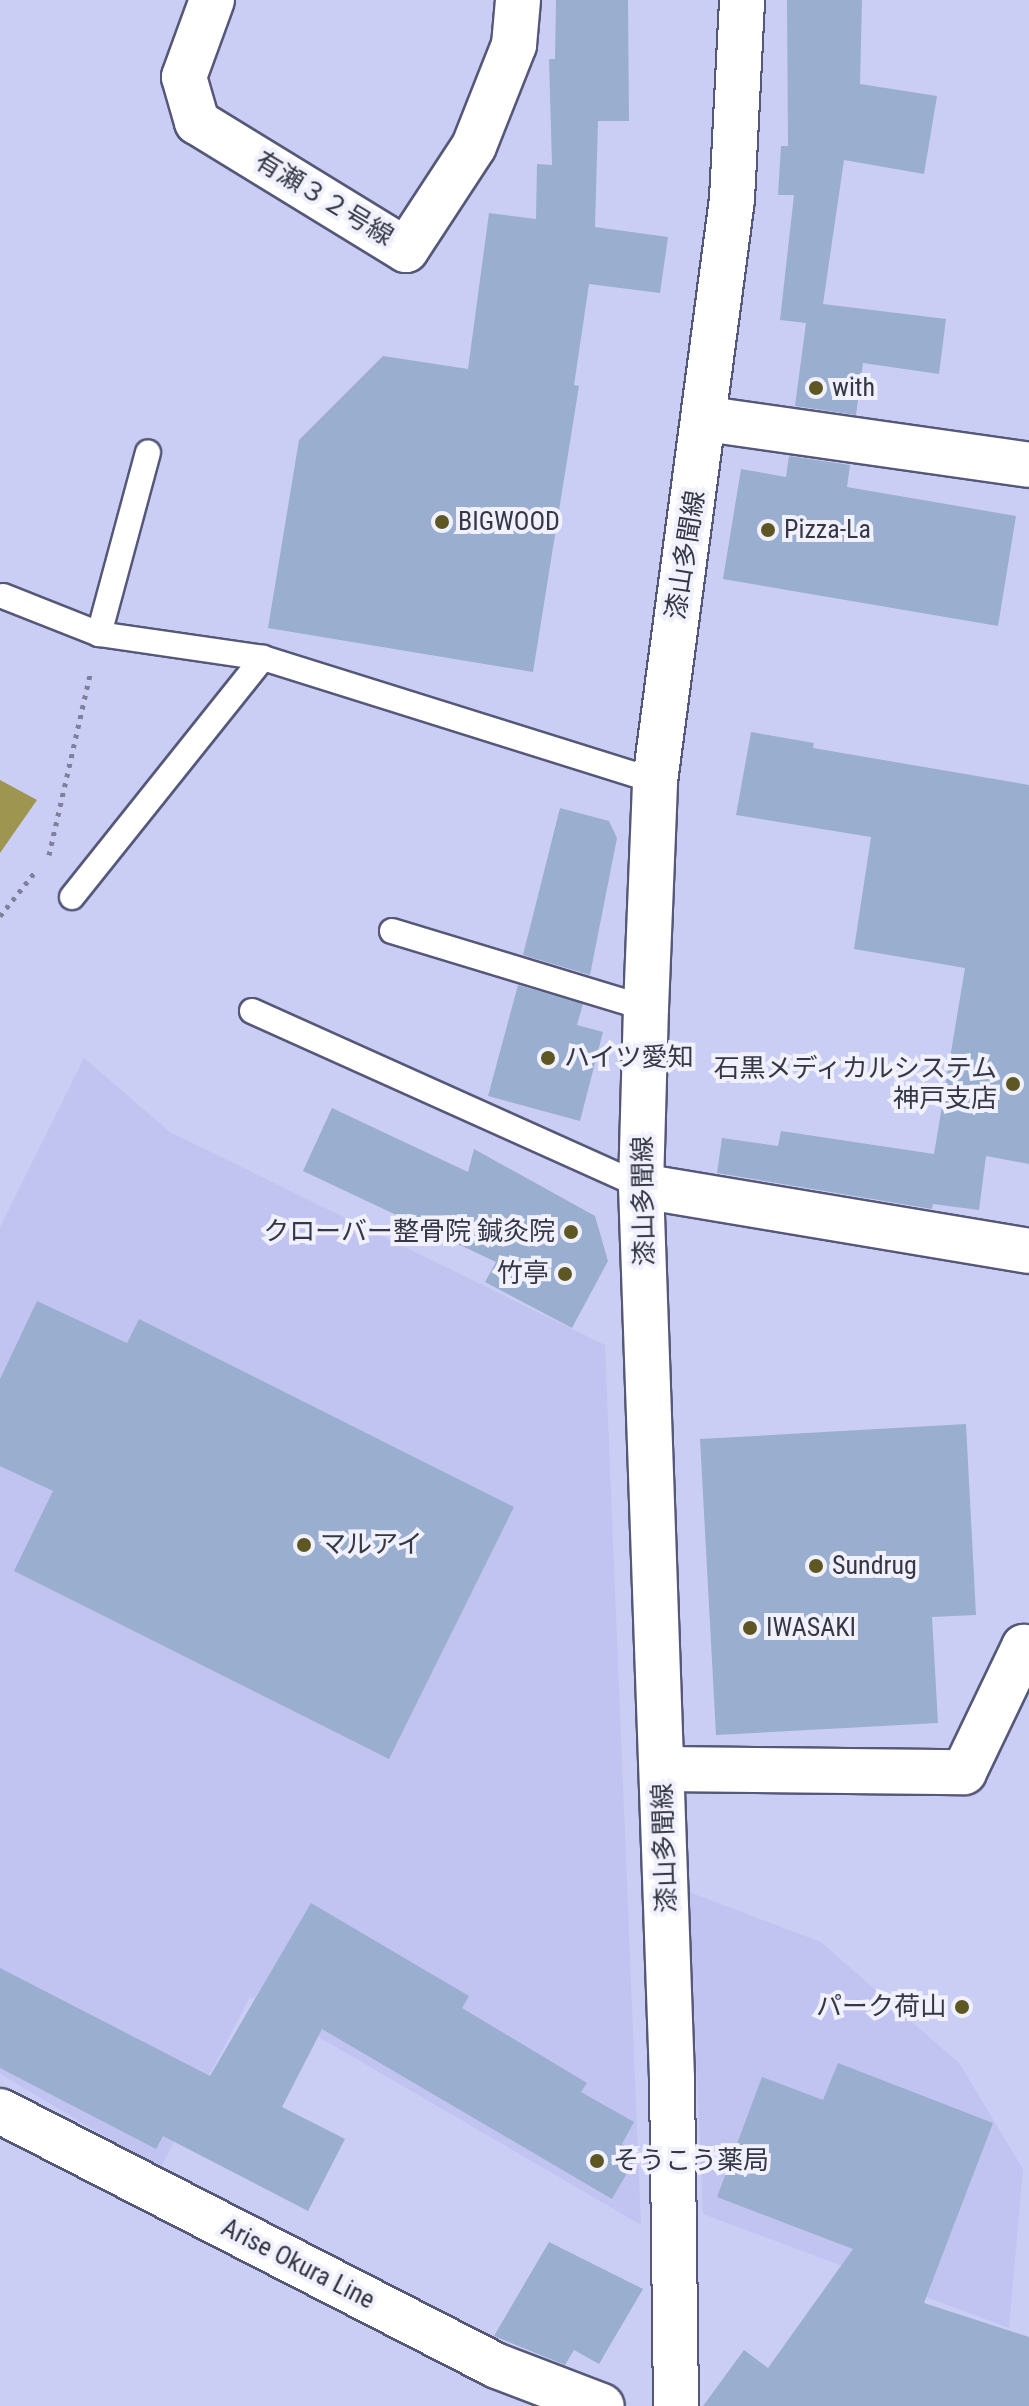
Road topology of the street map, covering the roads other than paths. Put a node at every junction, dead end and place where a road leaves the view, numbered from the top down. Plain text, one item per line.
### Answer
1 (212, 0) edge
2 (518, 0) edge
3 (742, 0) edge
4 (707, 419) junction
5 (148, 453) dead end
6 (1029, 465) edge
7 (3, 596) dead end
8 (99, 634) junction
9 (263, 658) junction
10 (655, 781) junction
11 (72, 897) dead end
12 (392, 931) dead end
13 (646, 1008) junction
14 (252, 1011) dead end
15 (641, 1186) junction
16 (1029, 1251) edge
17 (1029, 1649) edge
18 (662, 1769) junction
19 (0, 2111) edge
20 (602, 2406) edge
21 (676, 2406) edge

1 - 2 street, 有瀬３２号線
3 - 4 street, 漆山多聞線
4 - 6 street
4 - 10 street, 漆山多聞線
5 - 8 lane
7 - 8 lane
8 - 9 lane
9 - 10 lane
9 - 11 lane
10 - 13 street, 漆山多聞線
12 - 13 lane
13 - 15 street, 漆山多聞線
14 - 15 lane
15 - 16 street
15 - 18 street, 漆山多聞線
17 - 18 street
18 - 21 street, 漆山多聞線
19 - 20 street, Arise Okura Line

